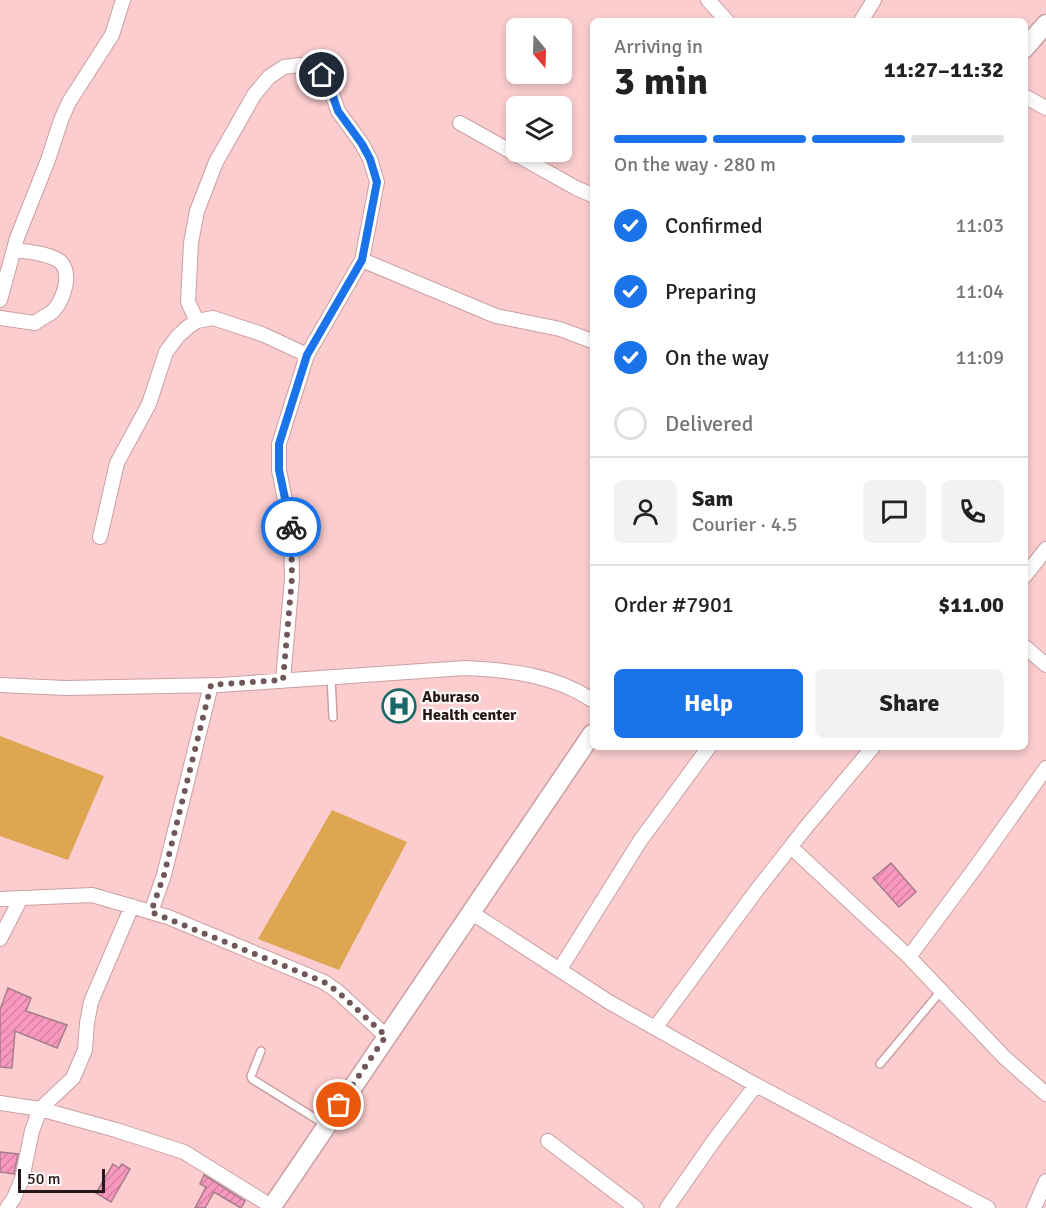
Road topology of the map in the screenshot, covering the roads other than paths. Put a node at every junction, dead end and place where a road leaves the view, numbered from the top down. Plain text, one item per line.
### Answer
1 (123, 0) edge
2 (708, 0) edge
3 (874, 0) edge
4 (724, 18) edge
5 (863, 18) edge
6 (1046, 24) edge
7 (1028, 44) edge
8 (1028, 98) edge
9 (1046, 108) edge
10 (460, 123) dead end
11 (590, 194) edge
12 (14, 250) junction
13 (362, 260) junction
14 (0, 300) edge
15 (0, 318) edge
16 (197, 321) junction
17 (590, 340) edge
18 (307, 355) junction
19 (100, 537) dead end
20 (1046, 549) edge
21 (1028, 572) edge
22 (1028, 649) edge
23 (1046, 665) edge
24 (331, 677) junction
25 (283, 680) junction
26 (0, 685) edge
27 (211, 685) junction
28 (590, 699) edge
29 (333, 717) dead end
30 (590, 737) edge
31 (707, 750) edge
32 (871, 750) edge
33 (1046, 768) edge
34 (791, 848) junction
35 (21, 898) junction
36 (0, 899) edge
37 (132, 906) junction
38 (151, 912) junction
39 (472, 913) junction
40 (0, 939) edge
41 (909, 957) junction
42 (560, 969) junction
43 (941, 991) junction
44 (655, 1028) junction
45 (386, 1036) junction
46 (261, 1051) dead end
47 (880, 1064) dead end
48 (756, 1085) junction
49 (1046, 1094) edge
50 (0, 1103) edge
51 (40, 1109) junction
52 (326, 1125) junction
53 (548, 1141) dead end
54 (1046, 1181) edge
55 (7, 1208) edge
56 (272, 1208) edge
57 (636, 1208) edge
58 (667, 1208) edge
59 (988, 1208) edge
60 (1034, 1208) edge

1 - 12 street
2 - 4 street
3 - 5 street
6 - 7 street
8 - 9 street
10 - 11 street
12 - 14 street
12 - 15 street
13 - 16 street
13 - 17 street
13 - 18 street
16 - 18 street
16 - 19 street
18 - 25 street
20 - 21 street
22 - 23 street
24 - 25 street
24 - 28 street
24 - 29 lane
25 - 27 street
26 - 27 street
27 - 38 street
30 - 39 street
31 - 42 street
32 - 34 street
33 - 41 street
34 - 41 street
34 - 44 street
35 - 36 street
35 - 37 street
35 - 40 street
37 - 38 street
37 - 51 street
38 - 45 street
39 - 42 street
39 - 45 street
41 - 43 street
42 - 44 street
43 - 47 lane
43 - 49 street
44 - 48 street
45 - 52 street
46 - 52 lane
48 - 58 street
48 - 59 street
50 - 51 street
51 - 55 street
51 - 56 street
52 - 56 street
53 - 57 street
54 - 60 street

